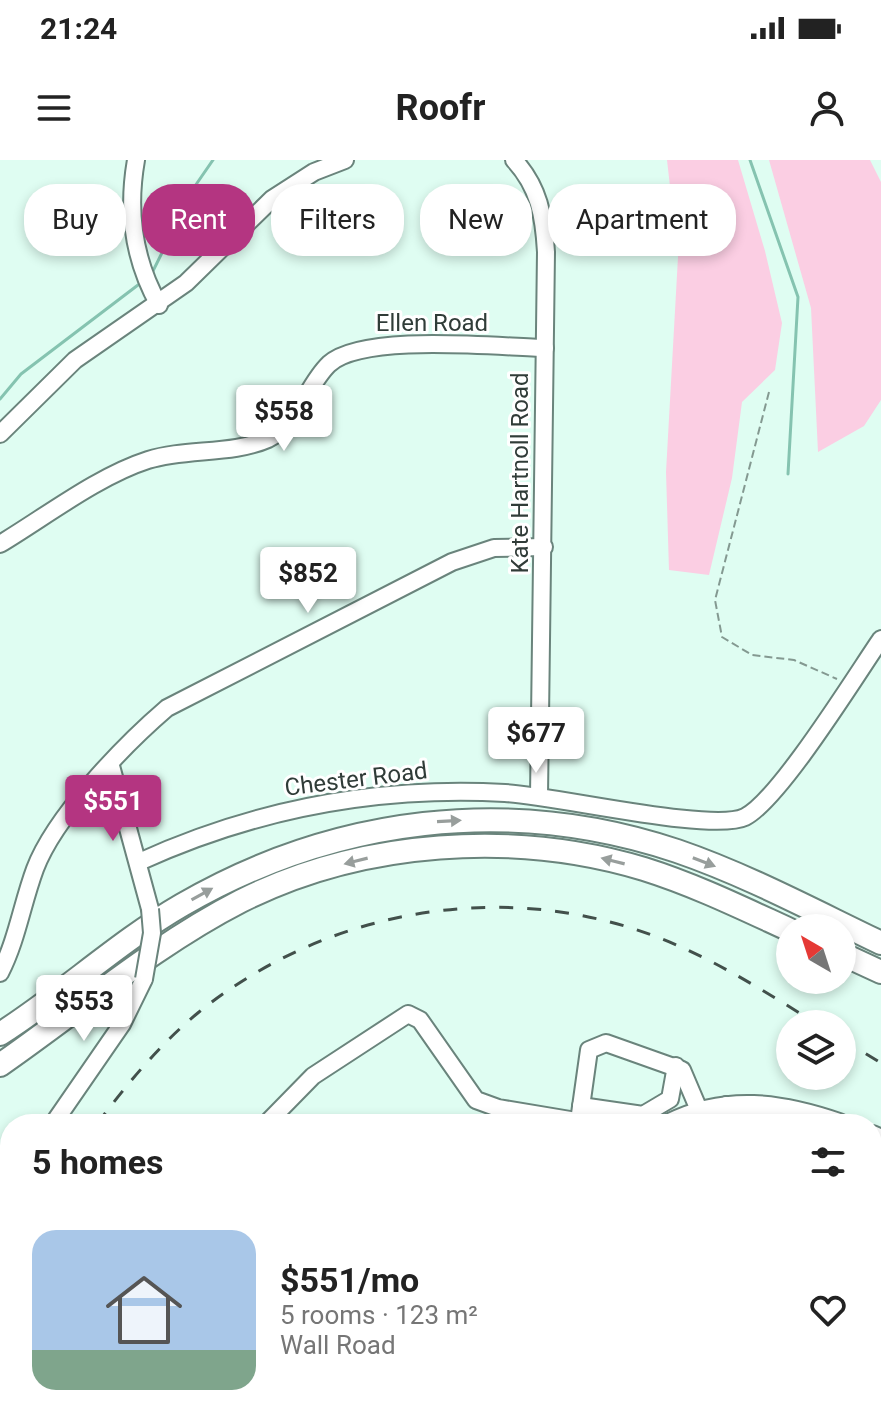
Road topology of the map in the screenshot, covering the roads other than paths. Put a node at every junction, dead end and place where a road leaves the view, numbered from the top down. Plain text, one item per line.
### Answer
1 (136, 160) edge
2 (345, 160) edge
3 (514, 160) edge
4 (159, 305) junction
5 (545, 348) junction
6 (0, 434) edge
7 (0, 544) edge
8 (544, 547) junction
9 (881, 639) edge
10 (111, 766) junction
11 (539, 796) junction
12 (139, 862) junction
13 (776, 924) edge
14 (881, 943) edge
15 (856, 960) edge
16 (881, 972) edge
17 (0, 973) edge
18 (0, 1034) edge
19 (0, 1065) edge
20 (676, 1066) junction
21 (699, 1110) junction
22 (60, 1114) edge
23 (276, 1114) edge
24 (556, 1114) edge
25 (585, 1114) edge
26 (646, 1114) edge
27 (691, 1114) edge
28 (722, 1114) edge

1 - 4 street
2 - 4 street
3 - 5 street, Kate Hartnoll Road
4 - 6 street
5 - 7 street, Ellen Road
5 - 8 street, Kate Hartnoll Road
8 - 10 street
8 - 11 street, Kate Hartnoll Road
9 - 11 street, Chester Road
10 - 12 street
10 - 17 street
11 - 12 street, Chester Road
12 - 22 street, bridge
13 -> 19 highway
18 -> 14 highway
15 - 16 highway
20 - 21 street
20 - 25 street
20 - 26 street
21 - 27 main road
21 - 28 main road
23 - 24 street

